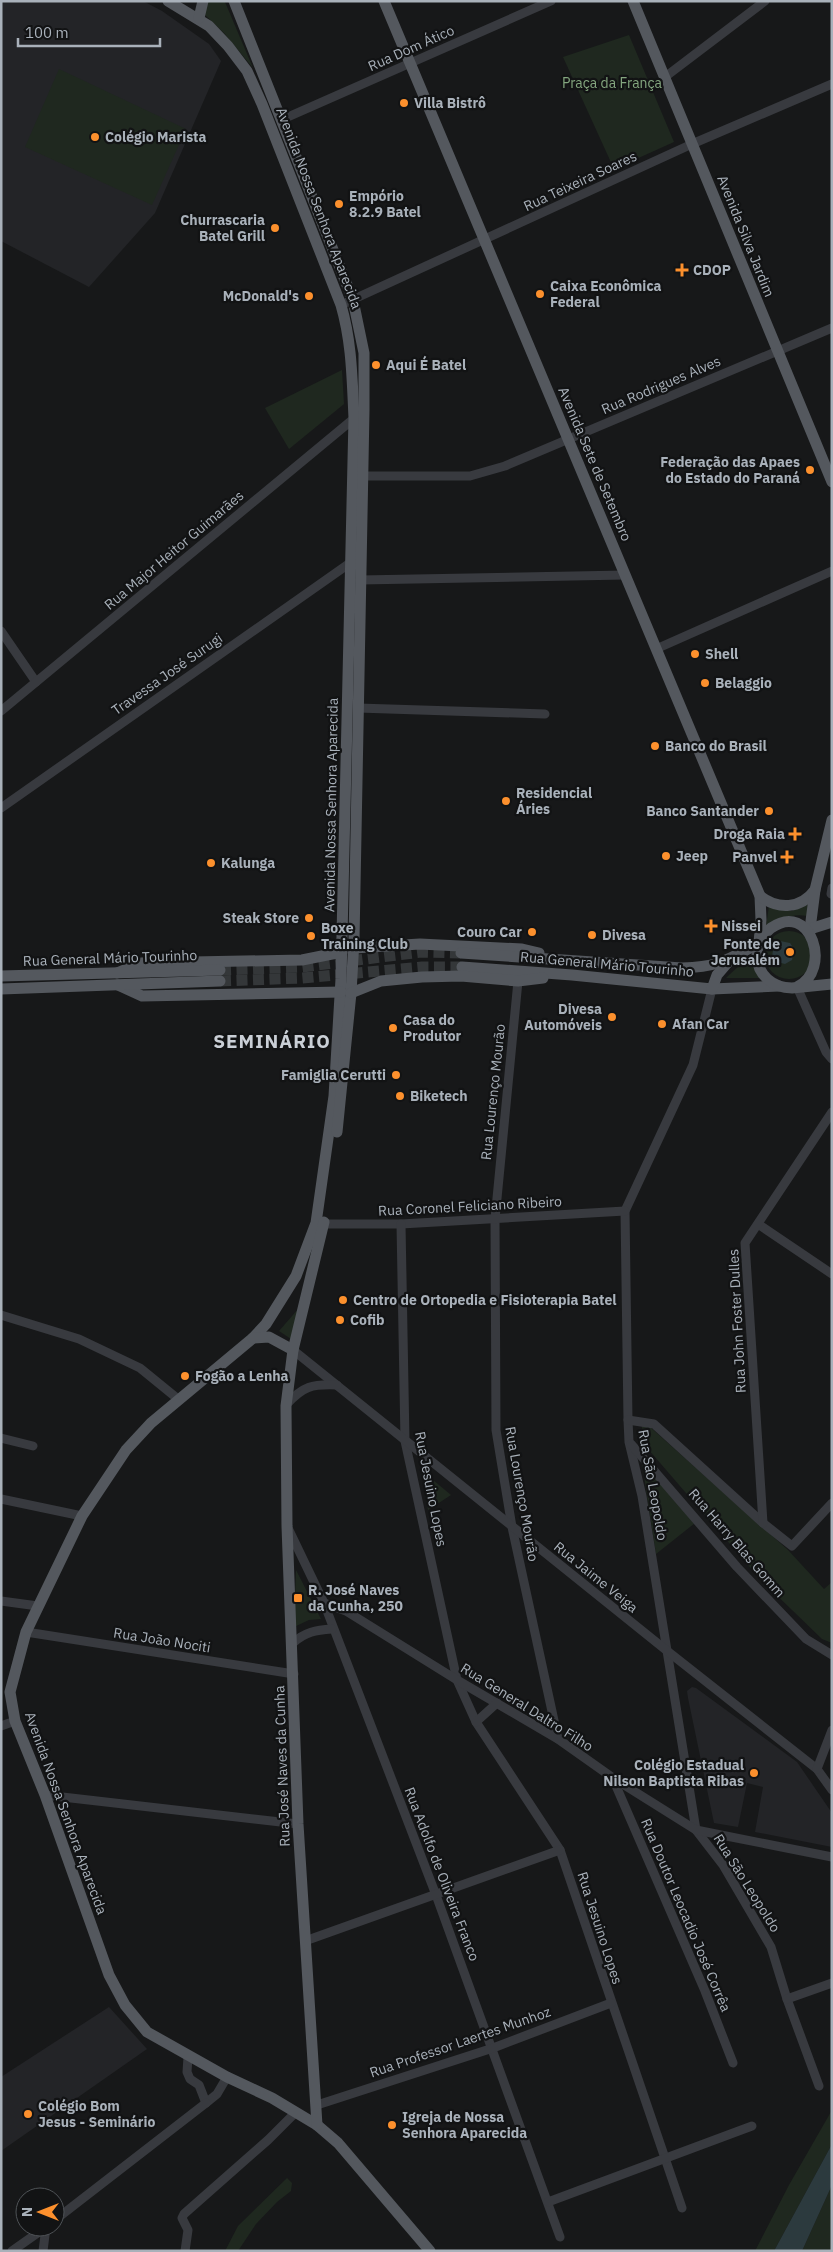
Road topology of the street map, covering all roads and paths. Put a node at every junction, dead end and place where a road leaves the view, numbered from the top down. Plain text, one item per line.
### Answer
1 (203, 1) edge
2 (234, 1) edge
3 (384, 1) edge
4 (551, 1) edge
5 (633, 1) edge
6 (765, 1) edge
7 (173, 2) edge
8 (199, 18) junction
9 (410, 63) junction
10 (665, 77) junction
11 (832, 84) edge
12 (282, 120) junction
13 (692, 144) junction
14 (484, 241) junction
15 (353, 300) junction
16 (342, 305) junction
17 (832, 328) edge
18 (778, 350) junction
19 (364, 410) junction
20 (354, 418) junction
21 (568, 439) junction
22 (357, 476) junction
23 (832, 482) edge
24 (350, 563) junction
25 (832, 571) edge
26 (625, 575) junction
27 (360, 580) junction
28 (1, 631) edge
29 (656, 649) junction
30 (36, 682) junction
31 (358, 708) junction
32 (1, 711) edge
33 (545, 714) dead end
34 (1, 808) edge
35 (832, 820) edge
36 (829, 842) edge
37 (815, 890) junction
38 (760, 896) junction
39 (812, 912) junction
40 (830, 922) edge
41 (810, 929) junction
42 (759, 943) junction
43 (354, 948) junction
44 (342, 952) junction
45 (461, 953) tunnel mouth
46 (734, 956) junction
47 (572, 961) junction
48 (462, 968) tunnel mouth
49 (572, 975) junction
50 (1, 976) edge
51 (220, 976) tunnel mouth
52 (117, 979) junction
53 (518, 981) junction
54 (832, 984) edge
55 (779, 986) junction
56 (797, 987) junction
57 (1, 989) edge
58 (712, 989) junction
59 (346, 992) junction
60 (832, 1059) edge
61 (832, 1112) edge
62 (625, 1211) junction
63 (495, 1219) junction
64 (320, 1224) junction
65 (401, 1224) junction
66 (758, 1224) junction
67 (832, 1274) edge
68 (1, 1315) edge
69 (253, 1338) junction
70 (294, 1350) junction
71 (337, 1385) junction
72 (178, 1399) junction
73 (286, 1406) junction
74 (628, 1420) junction
75 (1, 1438) edge
76 (405, 1441) junction
77 (629, 1442) junction
78 (33, 1446) dead end
79 (1, 1499) edge
80 (832, 1503) edge
81 (82, 1516) junction
82 (763, 1523) junction
83 (288, 1526) junction
84 (512, 1527) junction
85 (1, 1601) edge
86 (324, 1604) junction
87 (38, 1606) junction
88 (332, 1629) junction
89 (26, 1632) junction
90 (292, 1643) junction
91 (666, 1650) junction
92 (832, 1654) edge
93 (294, 1674) junction
94 (457, 1680) junction
95 (497, 1703) junction
96 (15, 1721) junction
97 (476, 1722) junction
98 (1, 1726) edge
99 (832, 1730) edge
100 (558, 1739) junction
101 (817, 1769) junction
102 (613, 1778) junction
103 (830, 1786) edge
104 (45, 1795) junction
105 (298, 1824) junction
106 (696, 1830) junction
107 (560, 1850) junction
108 (832, 1857) edge
109 (436, 1895) junction
110 (305, 1941) junction
111 (832, 1983) edge
112 (787, 1998) junction
113 (611, 2003) junction
114 (493, 2048) junction
115 (188, 2057) junction
116 (733, 2063) dead end
117 (227, 2078) junction
118 (819, 2086) dead end
119 (206, 2103) junction
120 (317, 2105) junction
121 (296, 2112) junction
122 (317, 2125) junction
123 (752, 2126) dead end
124 (665, 2160) junction
125 (548, 2202) junction
126 (682, 2208) dead end
127 (65, 2212) edge
128 (560, 2237) dead end
129 (12, 2251) edge
130 (43, 2251) edge
131 (185, 2251) edge
132 (430, 2251) edge

1 - 8 main road
2 - 12 main road, Avenida Nossa Senhora Aparecida
3 - 9 main road, Avenida Sete de Setembro
4 - 9 street, Rua Dom Ático
5 - 10 main road, Avenida Silva Jardim
6 - 10 street
7 - 8 main road, Avenida Nossa Senhora Aparecida
8 - 16 main road, Avenida Nossa Senhora Aparecida
9 - 12 street, Rua Dom Ático
9 - 14 main road, Avenida Sete de Setembro
10 - 13 main road, Avenida Silva Jardim
11 - 13 street, Rua Teixeira Soares
12 - 15 main road, Avenida Nossa Senhora Aparecida
13 - 14 street, Rua Teixeira Soares
13 - 18 main road, Avenida Silva Jardim
14 - 15 street, Rua Teixeira Soares
14 - 21 main road, Avenida Sete de Setembro
15 - 16 street, Rua Teixeira Soares
15 - 19 main road, Avenida Nossa Senhora Aparecida
16 - 20 main road, Avenida Nossa Senhora Aparecida
17 - 18 street, Rua Rodrigues Alves
18 - 21 street, Rua Rodrigues Alves
18 - 23 main road, Avenida Silva Jardim
19 - 20 street, Rua Major Heitor Guimarães
19 - 22 main road, Avenida Nossa Senhora Aparecida
20 - 22 main road, Avenida Nossa Senhora Aparecida
20 - 30 street, Rua Major Heitor Guimarães
21 - 22 street, Rua Rodrigues Alves
21 - 26 main road, Avenida Sete de Setembro
22 - 24 main road, Avenida Nossa Senhora Aparecida
22 - 27 main road, Avenida Nossa Senhora Aparecida
24 - 34 street, Travessa José Surugi
24 - 44 main road, Avenida Nossa Senhora Aparecida
25 - 29 street
26 - 27 street
26 - 29 main road, Avenida Sete de Setembro
27 - 31 main road, Avenida Nossa Senhora Aparecida
28 - 30 street
29 - 38 main road, Avenida Sete de Setembro
30 - 32 street, Rua Major Heitor Guimarães
31 - 33 street
31 - 43 main road, Avenida Nossa Senhora Aparecida
35 - 36 main road
36 - 37 main road
37 - 38 main road
37 - 39 main road
38 - 42 main road, Avenida Sete de Setembro
39 - 40 main road
39 - 41 main road
40 - 41 main road
41 - 42 main road
41 - 56 main road
42 - 46 main road, Rua General Mário Tourinho
42 - 55 main road
43 - 47 main road
43 - 59 main road, Avenida Nossa Senhora Aparecida
44 - 52 main road
44 - 59 main road, Avenida Nossa Senhora Aparecida
45 - 47 main road, Rua General Mário Tourinho
46 - 47 main road, Rua General Mário Tourinho
46 - 58 main road
48 - 49 main road, Rua General Mário Tourinho
49 - 53 main road
49 - 58 main road, Rua General Mário Tourinho
50 - 52 main road, Rua General Mário Tourinho
51 - 52 main road, Rua General Mário Tourinho
52 - 57 main road, Rua General Mário Tourinho
52 - 59 main road
53 - 59 main road
53 - 63 street, Rua Lourenço Mourão
54 - 56 main road
55 - 56 main road
55 - 58 main road, Rua General Mário Tourinho
56 - 60 street
58 - 62 street, Rua São Leopoldo
59 - 64 main road, Avenida Nossa Senhora Aparecida
61 - 66 street, Rua John Foster Dulles
62 - 63 street, Rua Coronel Feliciano Ribeiro
62 - 74 street, Rua São Leopoldo
63 - 65 street, Rua Coronel Feliciano Ribeiro
63 - 84 street, Rua Lourenço Mourão
64 - 65 street, Rua Coronel Feliciano Ribeiro
64 - 69 main road, Avenida Nossa Senhora Aparecida
64 - 70 main road, Rua José Naves da Cunha
65 - 76 street, Rua Jesuino Lopes
66 - 67 street
66 - 82 street, Rua John Foster Dulles
68 - 72 street
69 - 70 main road
69 - 72 main road, Avenida Nossa Senhora Aparecida
70 - 71 street, Rua Jaime Veiga
70 - 73 main road, Rua José Naves da Cunha
71 - 73 street
71 - 76 street, Rua Jaime Veiga
72 - 81 main road, Avenida Nossa Senhora Aparecida
73 - 83 main road, Rua José Naves da Cunha
74 - 77 street, Rua São Leopoldo
74 - 82 street, Rua Harry Blas Gomm
75 - 78 street
76 - 84 street, Rua Jaime Veiga
76 - 94 street, Rua Jesuino Lopes
77 - 91 street, Rua São Leopoldo
77 - 92 street, Rua Harry Blas Gomm
79 - 81 street
80 - 82 street, Rua Harry Blas Gomm
81 - 87 main road, Avenida Nossa Senhora Aparecida
83 - 86 street, Rua Adolfo de Oliveira Franco
83 - 90 main road, Rua José Naves da Cunha
84 - 91 street, Rua Jaime Veiga
84 - 100 street, Rua Lourenço Mourão
85 - 87 street
86 - 88 street, Rua Adolfo de Oliveira Franco
86 - 94 street, Rua General Daltro Filho
87 - 89 main road, Avenida Nossa Senhora Aparecida
88 - 90 street
88 - 109 street, Rua Adolfo de Oliveira Franco
89 - 93 street, Rua João Nociti
89 - 96 main road, Avenida Nossa Senhora Aparecida
90 - 93 main road, Rua José Naves da Cunha
91 - 101 street, Rua Jaime Veiga
91 - 106 street, Rua São Leopoldo
93 - 105 main road, Rua José Naves da Cunha
94 - 95 street, Rua General Daltro Filho
94 - 97 street, Rua Jesuino Lopes
95 - 97 street
95 - 100 street, Rua General Daltro Filho
96 - 98 street
96 - 104 main road, Avenida Nossa Senhora Aparecida
97 - 107 street, Rua Jesuino Lopes
99 - 101 street
100 - 102 street, Rua General Daltro Filho
101 - 103 street, Rua Jaime Veiga
102 - 106 street, Rua General Daltro Filho
102 - 116 street, Rua Doutor Leocadio José Corrêa
104 - 105 street
104 - 115 main road, Avenida Nossa Senhora Aparecida
105 - 110 main road, Rua José Naves da Cunha
106 - 108 street, Rua General Daltro Filho
106 - 112 street, Rua São Leopoldo
107 - 109 street
107 - 113 street, Rua Jesuino Lopes
109 - 110 street
109 - 114 street, Rua Adolfo de Oliveira Franco
110 - 120 main road, Rua José Naves da Cunha
111 - 112 street
112 - 118 street, Rua São Leopoldo
113 - 114 street, Rua Professor Laertes Munhoz
113 - 124 street, Rua Jesuino Lopes
114 - 120 street, Rua Professor Laertes Munhoz
114 - 125 street, Rua Adolfo de Oliveira Franco
115 - 117 main road, Avenida Nossa Senhora Aparecida
115 - 119 street
117 - 119 street
117 - 121 main road, Avenida Nossa Senhora Aparecida
119 - 127 street
120 - 122 main road, Rua José Naves da Cunha
121 - 122 main road, Avenida Nossa Senhora Aparecida
121 - 131 street
122 - 132 main road, Avenida Nossa Senhora Aparecida
123 - 124 street
124 - 125 street
124 - 126 street, Rua Jesuino Lopes
125 - 128 street, Rua Adolfo de Oliveira Franco
129 - 130 street

